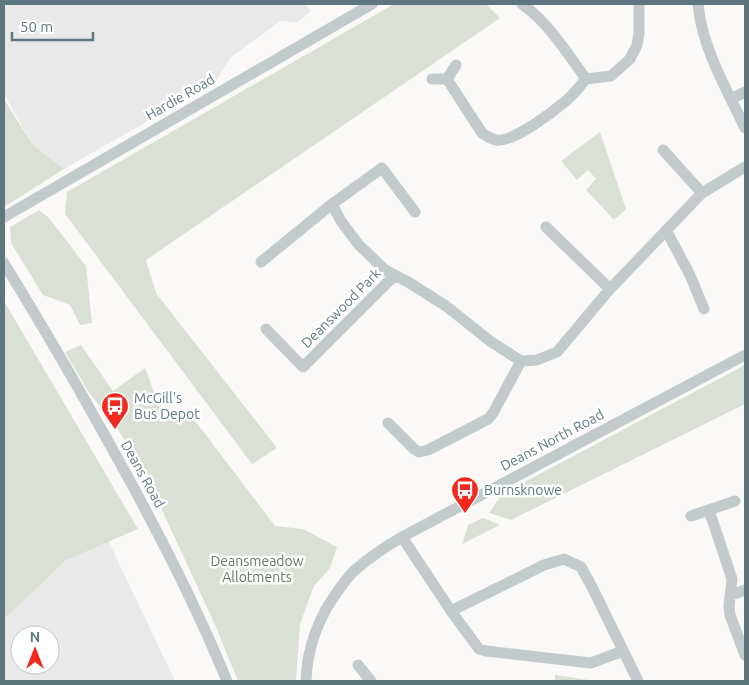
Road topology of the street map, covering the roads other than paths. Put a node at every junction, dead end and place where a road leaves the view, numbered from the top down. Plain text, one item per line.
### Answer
1 (372, 4) edge
2 (522, 4) edge
3 (639, 4) edge
4 (698, 4) edge
5 (456, 65) dead end
6 (432, 79) dead end
7 (447, 79) junction
8 (586, 79) junction
9 (745, 92) edge
10 (731, 99) junction
11 (745, 128) edge
12 (663, 150) dead end
13 (745, 167) edge
14 (702, 193) junction
15 (332, 204) junction
16 (415, 212) dead end
17 (4, 217) edge
18 (546, 227) dead end
19 (666, 230) junction
20 (261, 262) dead end
21 (4, 263) edge
22 (395, 275) junction
23 (610, 288) junction
24 (704, 309) dead end
25 (266, 329) dead end
26 (745, 355) edge
27 (521, 361) junction
28 (388, 423) dead end
29 (735, 501) dead end
30 (709, 510) junction
31 (691, 516) dead end
32 (402, 537) junction
33 (745, 590) edge
34 (731, 596) junction
35 (451, 611) junction
36 (623, 651) junction
37 (745, 655) edge
38 (358, 665) dead end
39 (227, 681) edge
40 (306, 681) edge
41 (371, 681) edge
42 (638, 681) edge

1 - 17 street, Hardie Road
2 - 8 street
3 - 8 street
4 - 10 street
5 - 7 street
6 - 7 street
7 - 8 street
9 - 10 street
10 - 11 street
12 - 14 street
13 - 14 street
14 - 19 street
15 - 16 street
15 - 20 street
15 - 22 street, Deanswood Park
18 - 23 street
19 - 23 street
19 - 24 street
21 - 39 street, Deans Road
22 - 25 street, Deanswood Park
22 - 27 street, Deanswood Park
23 - 27 street
26 - 32 street, Deans North Road
27 - 28 street
29 - 30 street
30 - 31 street
30 - 34 street
32 - 35 street
32 - 40 street, Deans North Road
33 - 34 street
34 - 37 street
35 - 36 street
35 - 36 street
36 - 42 street
38 - 41 street

